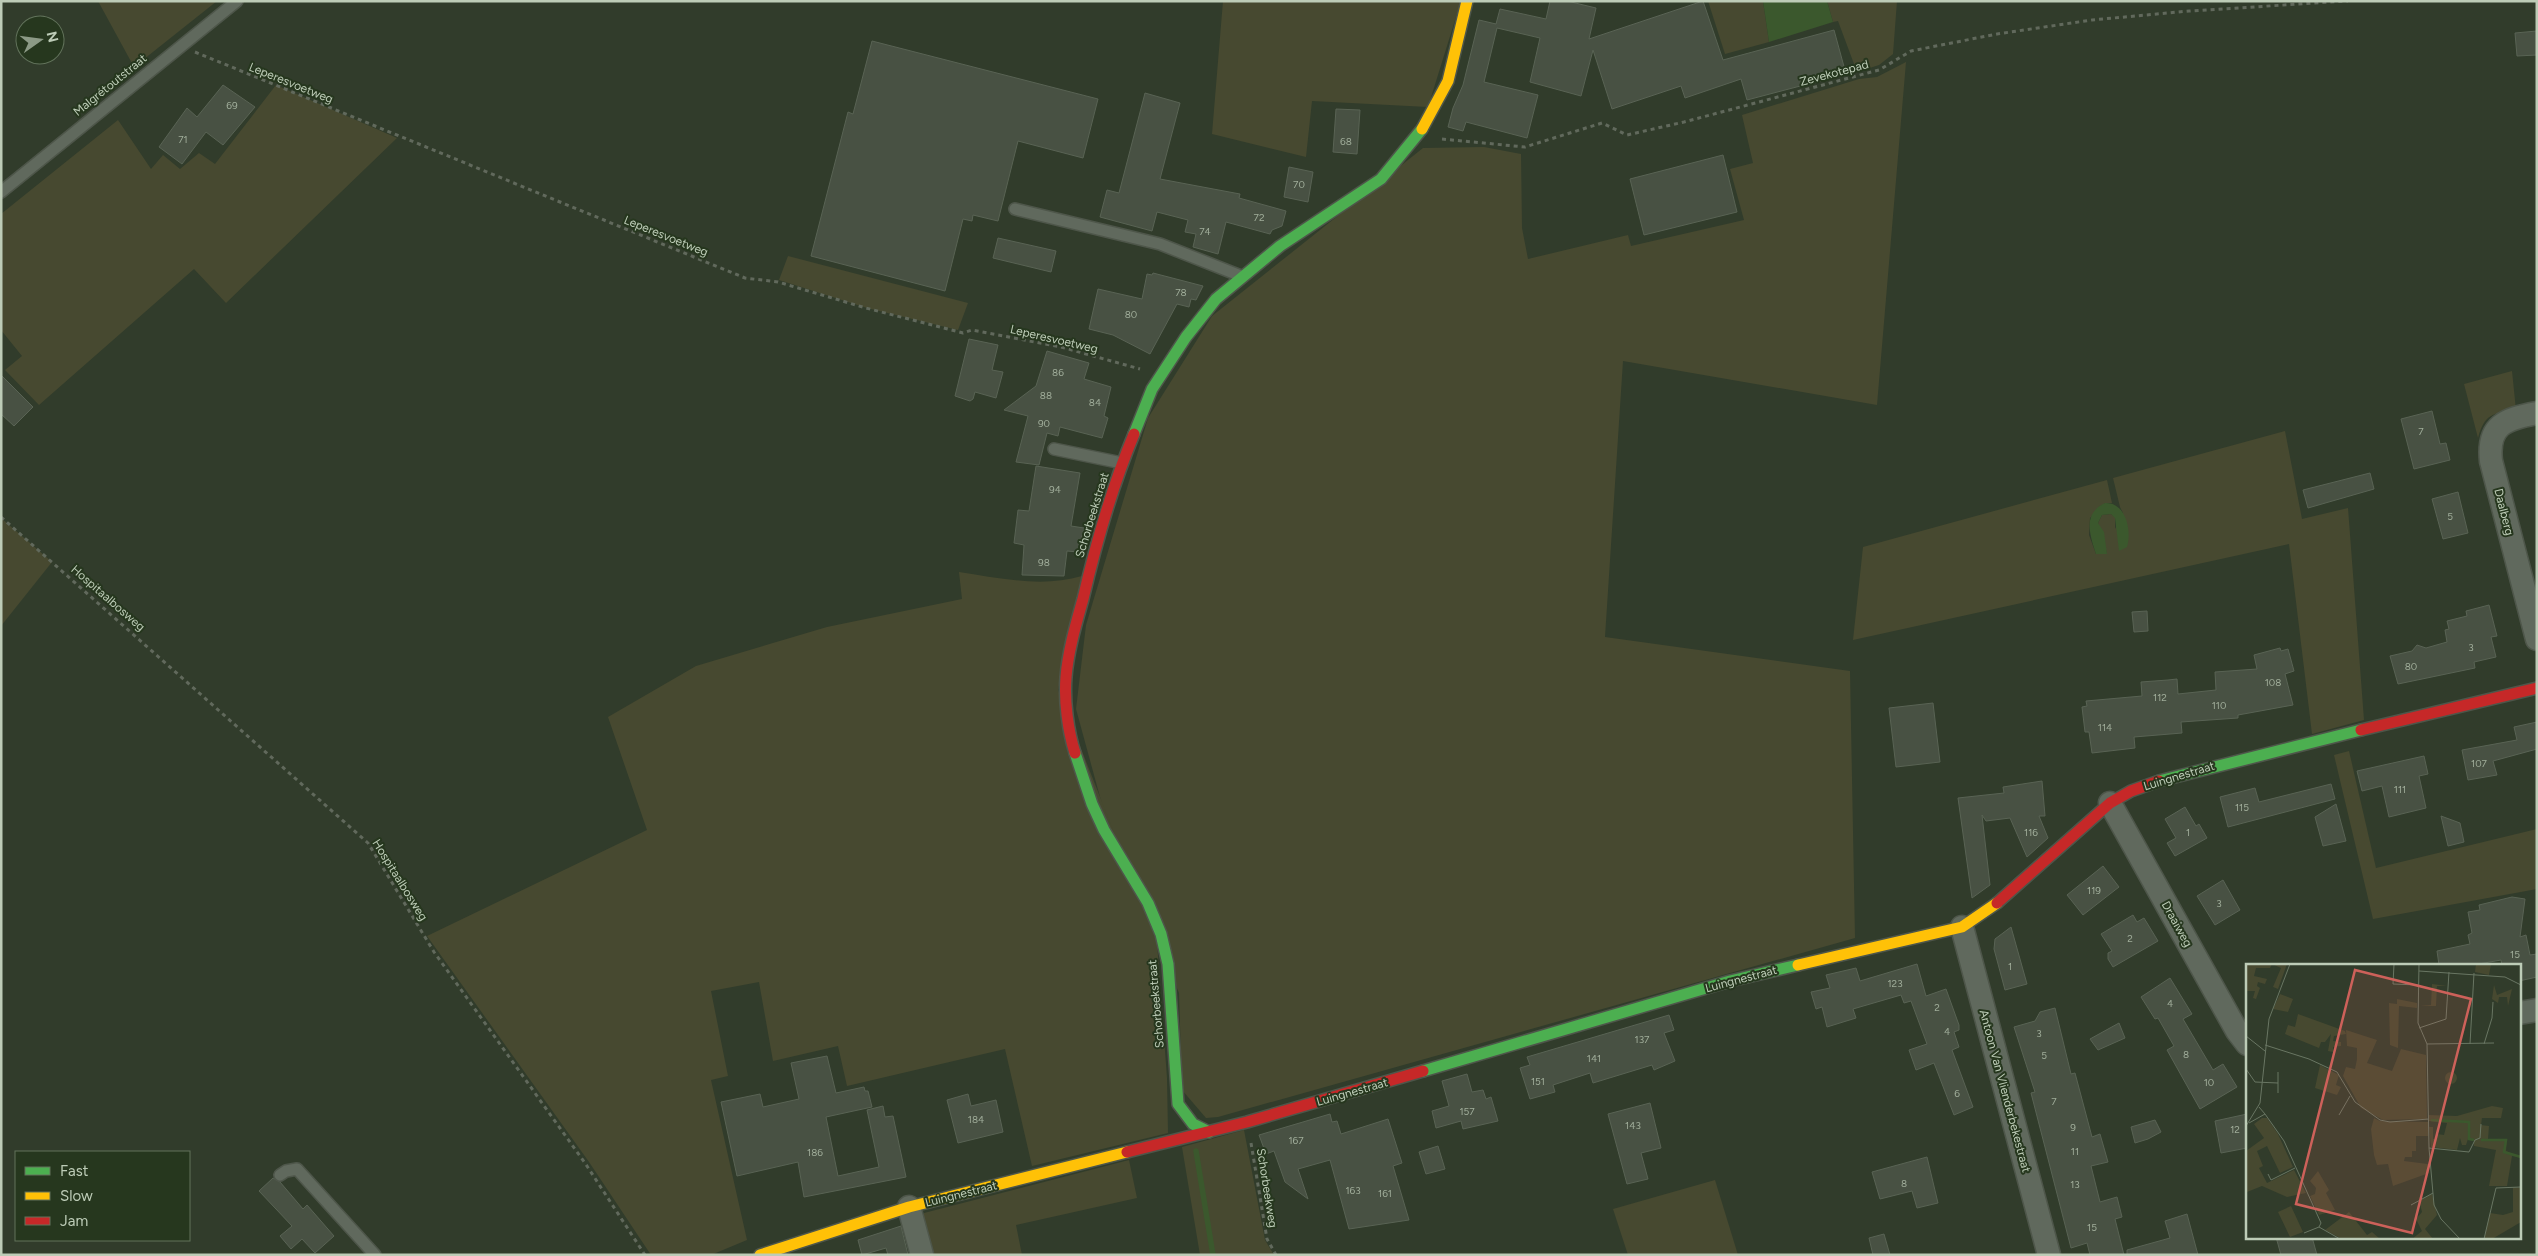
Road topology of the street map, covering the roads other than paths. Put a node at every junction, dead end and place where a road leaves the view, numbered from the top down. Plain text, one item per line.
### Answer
1 (237, 1) edge
2 (1467, 1) edge
3 (1, 192) edge
4 (1015, 209) dead end
5 (1241, 276) junction
6 (2537, 413) edge
7 (1054, 449) dead end
8 (1122, 462) junction
9 (2537, 640) edge
10 (2537, 688) edge
11 (2110, 803) junction
12 (1962, 927) junction
13 (2537, 1010) edge
14 (2520, 1013) edge
15 (2246, 1043) edge
16 (1209, 1132) junction
17 (280, 1175) dead end
18 (909, 1207) junction
19 (375, 1255) edge
20 (760, 1255) edge
21 (922, 1255) edge
22 (2048, 1255) edge

1 - 3 lane, Malgrétoutstraat
2 - 5 street, Schorbeekstraat
4 - 5 lane
5 - 8 street, Schorbeekstraat
6 - 9 street, Daalberg
7 - 8 lane
8 - 16 street, Schorbeekstraat
10 - 11 street, Luingnestraat
11 - 12 street, Luingnestraat
11 - 15 street, Draaiweg
12 - 16 street, Luingnestraat
12 - 22 street, Antoon Van Vlienderbekestraat
13 - 14 street
16 - 18 street, Luingnestraat
17 - 19 lane
18 - 20 street, Luingnestraat
18 - 21 street, Luingnestraat

